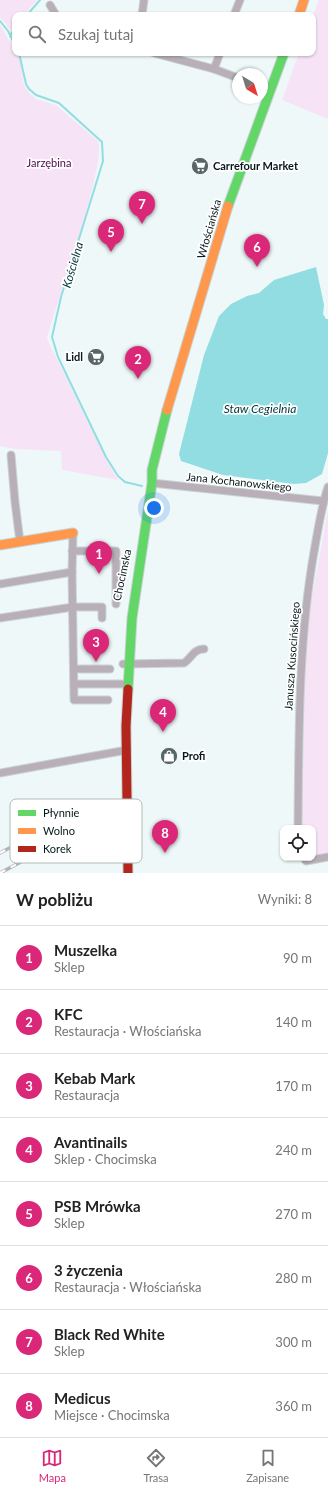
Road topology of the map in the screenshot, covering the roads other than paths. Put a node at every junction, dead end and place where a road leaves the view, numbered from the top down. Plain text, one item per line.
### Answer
1 (144, 0) edge
2 (240, 0) edge
3 (304, 0) edge
4 (50, 5) dead end
5 (54, 12) edge
6 (142, 12) edge
7 (235, 12) edge
8 (299, 12) edge
9 (165, 56) edge
10 (219, 56) edge
11 (282, 56) edge
12 (214, 69) junction
13 (232, 76) edge
14 (268, 84) edge
15 (261, 104) edge
16 (12, 455) dead end
17 (152, 483) junction
18 (328, 486) edge
19 (323, 501) junction
20 (73, 533) joint
21 (20, 542) junction
22 (142, 542) joint
23 (0, 545) edge
24 (72, 551) junction
25 (72, 572) junction
26 (0, 584) edge
27 (116, 604) dead end
28 (73, 607) junction
29 (0, 618) edge
30 (102, 618) dead end
31 (204, 649) dead end
32 (126, 664) junction
33 (74, 669) junction
34 (110, 669) dead end
35 (75, 684) junction
36 (122, 684) junction
37 (108, 700) dead end
38 (126, 726) junction
39 (127, 750) junction
40 (0, 773) edge
41 (127, 799) edge
42 (298, 825) edge
43 (328, 857) edge
44 (316, 858) edge
45 (128, 863) edge
46 (128, 873) edge

1 - 6 street
2 - 7 street
3 - 8 main road
4 - 5 street
9 - 12 street
10 - 12 street
11 - 14 main road, Włościańska
12 - 13 street
15 - 17 main road, Włościańska
16 - 21 street
17 - 19 street, Jana Kochanowskiego
17 - 22 main road, Włościańska
18 - 19 street, Janusza Kusocińskiego
19 - 42 street, Janusza Kusocińskiego
20 - 21 main road
20 - 24 street
21 - 23 main road
22 - 32 main road, Chocimska
24 - 25 street
24 - 27 street
25 - 26 street
25 - 28 street
28 - 29 street
28 - 30 street
28 - 33 street
31 - 32 street
32 - 36 main road, Chocimska
32 - 38 main road, Chocimska
33 - 34 street
33 - 35 street
35 - 36 street
35 - 37 street
36 - 38 main road, Chocimska
38 - 39 main road, Chocimska
39 - 40 street
39 - 41 main road, Chocimska
43 - 44 street
45 - 46 main road, Chocimska

